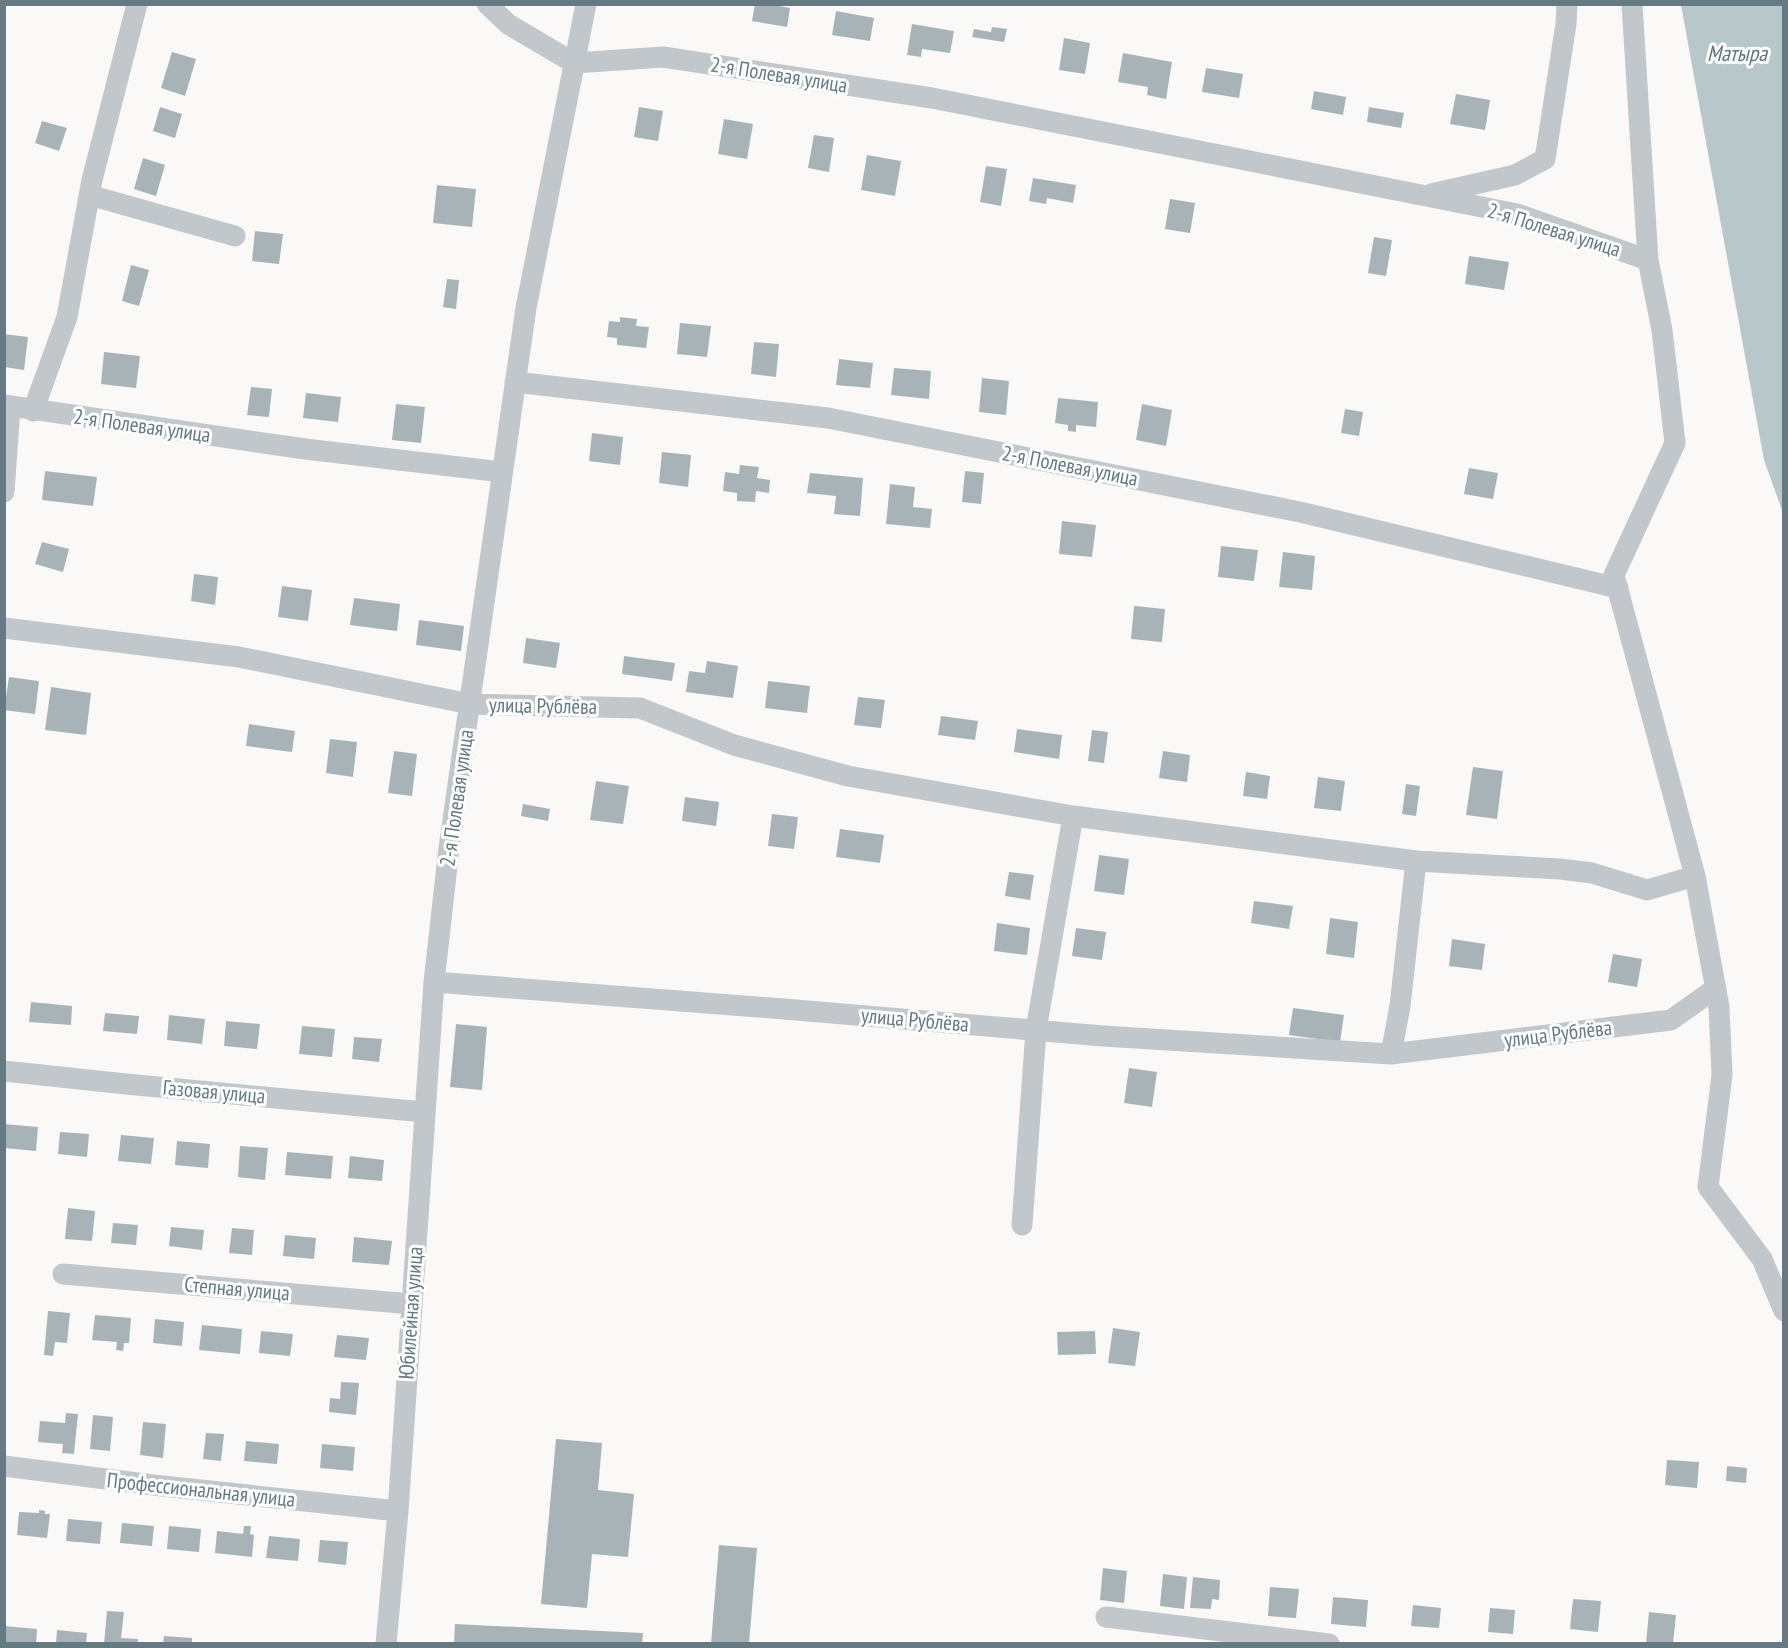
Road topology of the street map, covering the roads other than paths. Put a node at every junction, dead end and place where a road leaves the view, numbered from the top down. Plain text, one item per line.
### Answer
1 (137, 4) edge
2 (487, 4) edge
3 (586, 4) edge
4 (1567, 4) edge
5 (1632, 4) edge
6 (574, 63) junction
7 (89, 195) junction
8 (1425, 196) junction
9 (235, 236) dead end
10 (1648, 260) junction
11 (515, 382) junction
12 (7, 406) edge
13 (33, 411) junction
14 (502, 472) junction
15 (4, 492) edge
16 (1618, 588) junction
17 (4, 628) edge
18 (470, 704) junction
19 (1073, 816) junction
20 (1416, 861) junction
21 (1695, 876) junction
22 (434, 982) junction
23 (1716, 988) junction
24 (1036, 1030) junction
25 (1391, 1054) junction
26 (4, 1071) edge
27 (424, 1112) junction
28 (1022, 1225) dead end
29 (63, 1274) dead end
30 (412, 1304) junction
31 (1784, 1311) edge
32 (4, 1466) edge
33 (398, 1511) junction
34 (1106, 1617) dead end
35 (386, 1644) edge
36 (1329, 1644) edge

1 - 7 street
2 - 6 street
3 - 6 street, 2-я Полевая улица
4 - 8 street
5 - 10 street
6 - 8 street, 2-я Полевая улица
6 - 11 street, 2-я Полевая улица
7 - 9 street
7 - 13 street
8 - 10 street, 2-я Полевая улица
10 - 16 street
11 - 14 street, 2-я Полевая улица
11 - 16 street, 2-я Полевая улица
12 - 13 street, 2-я Полевая улица
12 - 15 street, 2-я Полевая улица
13 - 14 street, 2-я Полевая улица
14 - 18 street, 2-я Полевая улица
16 - 21 street
17 - 18 street, улица Рублёва
18 - 19 street, улица Рублёва
18 - 22 street, 2-я Полевая улица
19 - 20 street, улица Рублёва
19 - 24 street
20 - 21 street, улица Рублёва
20 - 25 street
21 - 23 street
22 - 24 street, улица Рублёва
22 - 27 street, Юбилейная улица
23 - 25 street, улица Рублёва
23 - 31 street
24 - 25 street, улица Рублёва
24 - 28 street
26 - 27 street, Газовая улица
27 - 30 street, Юбилейная улица
29 - 30 street, Степная улица
30 - 33 street, Юбилейная улица
32 - 33 street, Профессиональная улица
33 - 35 street, Юбилейная улица
34 - 36 street

